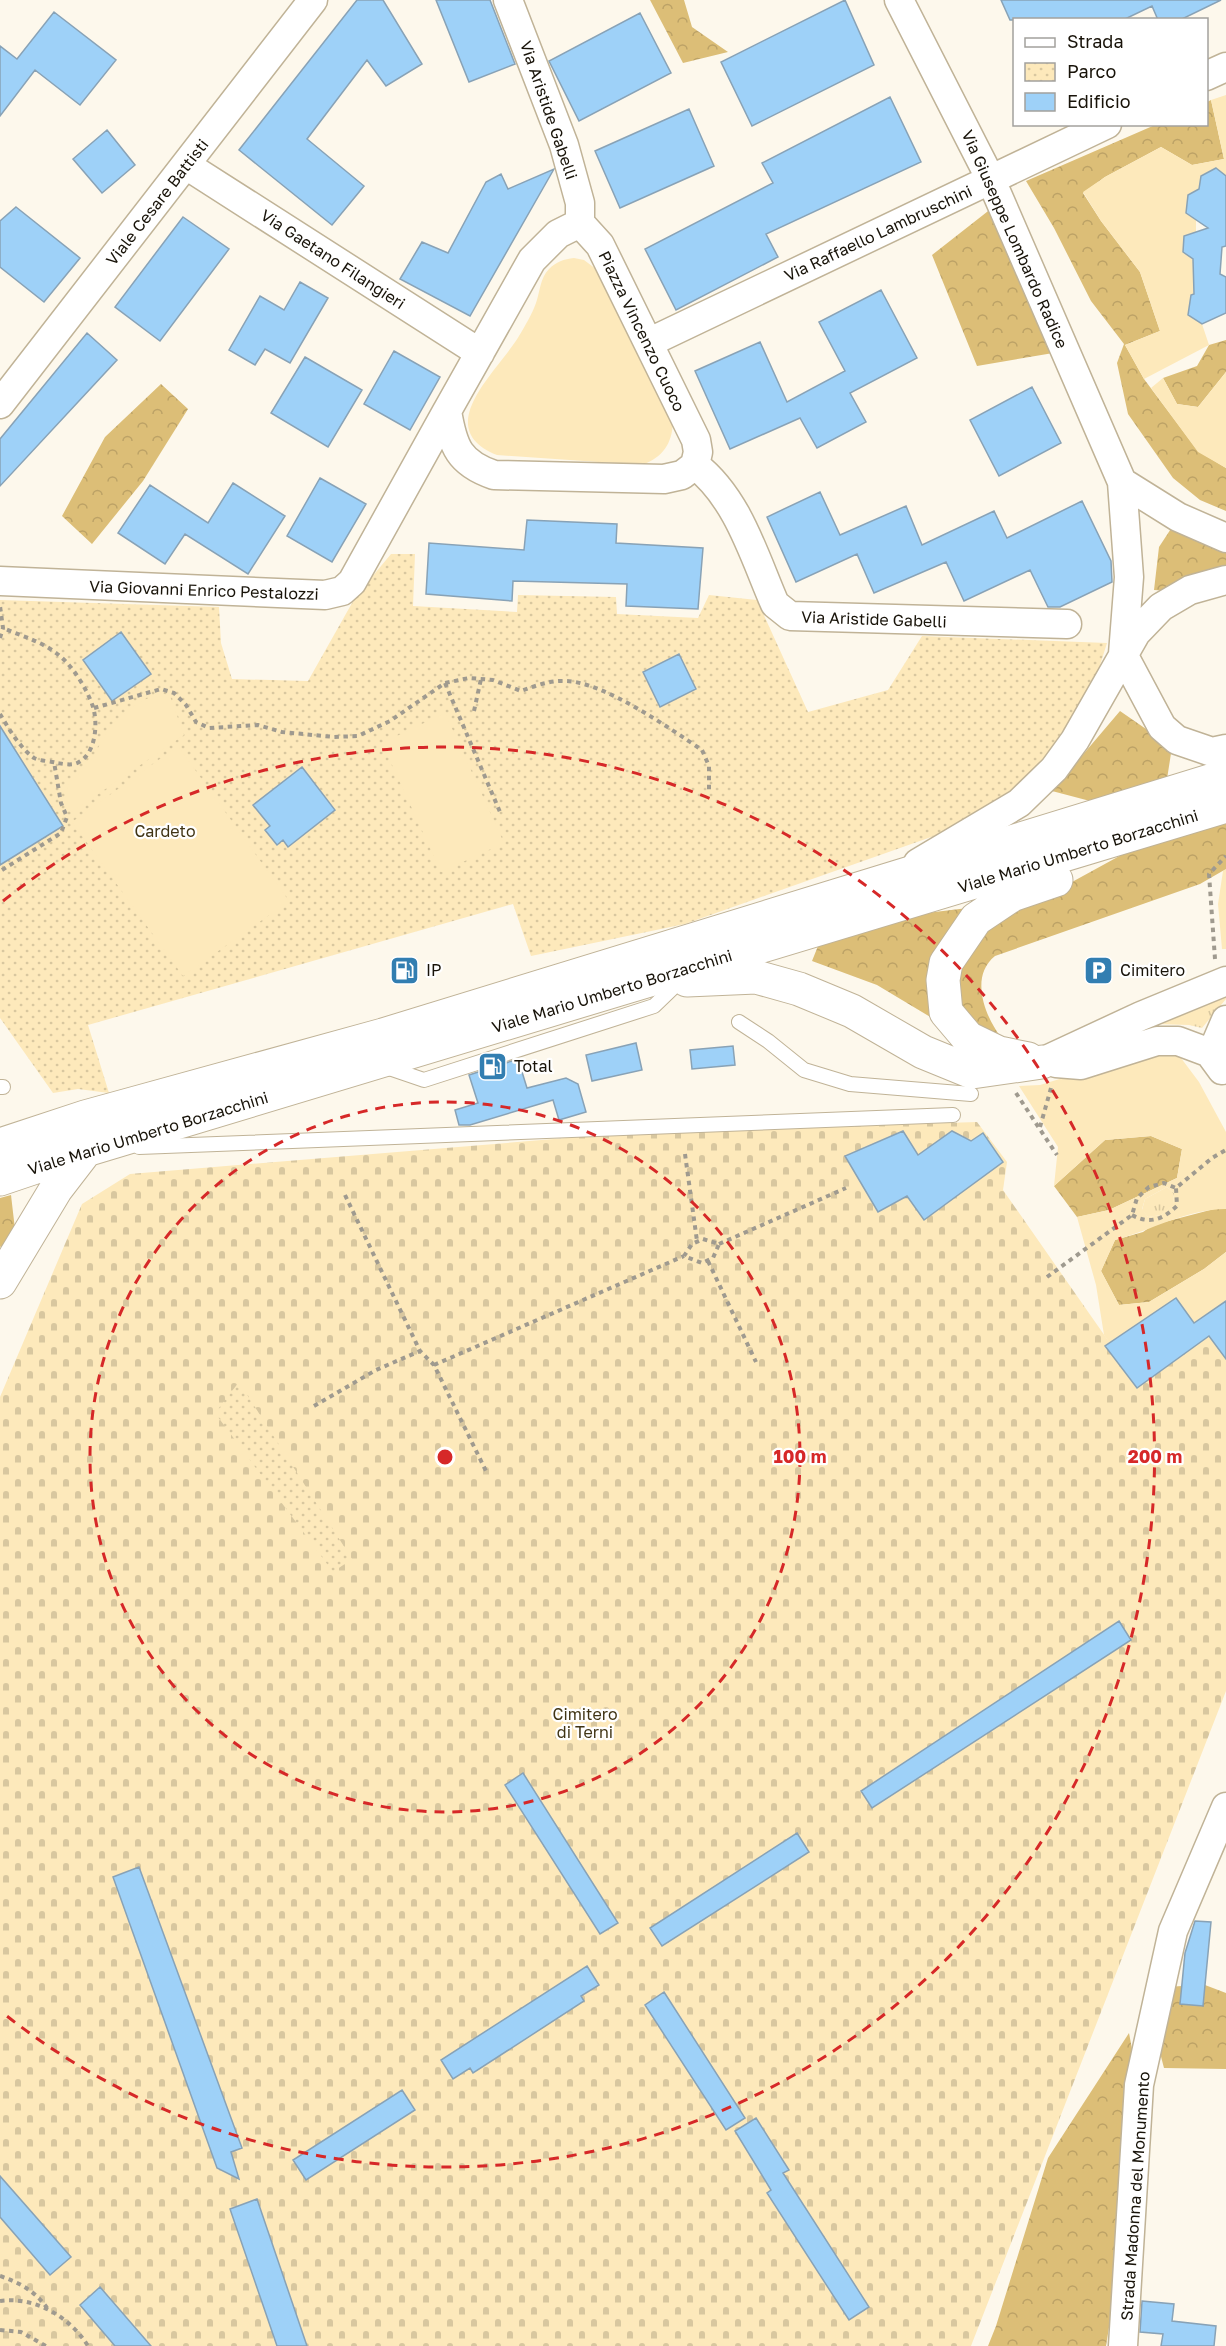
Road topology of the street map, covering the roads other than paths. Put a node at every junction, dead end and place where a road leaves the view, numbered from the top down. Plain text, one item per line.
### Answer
1 (313, 0) edge
2 (508, 0) edge
3 (899, 0) edge
4 (1226, 67) edge
5 (1208, 75) edge
6 (1103, 126) edge
7 (186, 165) junction
8 (991, 180) junction
9 (580, 223) junction
10 (650, 342) junction
11 (480, 352) junction
12 (0, 404) edge
13 (447, 411) junction
14 (695, 465) junction
15 (474, 468) junction
16 (411, 473) junction
17 (1122, 482) junction
18 (1226, 538) edge
19 (1226, 580) edge
20 (0, 581) edge
21 (1067, 624) dead end
22 (1123, 654) junction
23 (1226, 749) edge
24 (1226, 776) edge
25 (1226, 806) edge
26 (1121, 839) junction
27 (895, 876) junction
28 (681, 980) junction
29 (640, 982) junction
30 (1221, 982) edge
31 (571, 1018) junction
32 (1226, 1020) edge
33 (739, 1022) dead end
34 (1042, 1062) junction
35 (1221, 1064) edge
36 (971, 1094) dead end
37 (953, 1115) dead end
38 (0, 1145) edge
39 (86, 1150) junction
40 (0, 1179) edge
41 (0, 1281) edge
42 (1226, 1807) edge
43 (1123, 2346) edge

1 - 7 street, Viale Cesare Battisti
2 - 9 street, Via Aristide Gabelli
3 - 8 street, Via Giuseppe Lombardo Radice
4 - 5 street
6 - 8 street, Via Raffaello Lambruschini
7 - 11 street, Via Gaetano Filangieri
7 - 12 street, Viale Cesare Battisti
8 - 10 street, Via Raffaello Lambruschini
8 - 17 street, Via Giuseppe Lombardo Radice
9 - 10 street, Piazza Vincenzo Cuoco
9 - 11 street
10 - 14 street, Piazza Vincenzo Cuoco
11 - 13 street
13 - 15 street
13 - 16 street, Via Giovanni Enrico Pestalozzi
14 - 15 street
14 - 21 street, Via Aristide Gabelli
15 - 16 street
16 - 20 street, Via Giovanni Enrico Pestalozzi
17 - 18 street
17 - 22 street, Via Giuseppe Lombardo Radice
19 - 22 street, Via Giuseppe Lombardo Radice
22 - 23 street
22 - 27 street, Via Giuseppe Lombardo Radice
24 - 27 main road, Viale Mario Umberto Borzacchini
25 - 26 main road, Viale Mario Umberto Borzacchini
26 - 29 main road, Viale Mario Umberto Borzacchini
26 - 34 main road
27 - 38 main road, Viale Mario Umberto Borzacchini
28 - 29 main road
28 - 31 lane
28 - 34 main road
29 - 31 main road, Viale Mario Umberto Borzacchini
30 - 34 street
31 - 39 main road, Viale Mario Umberto Borzacchini
32 - 35 street
33 - 36 lane
34 - 35 street
37 - 39 lane
39 - 40 main road, Viale Mario Umberto Borzacchini
39 - 41 main road
42 - 43 street, Strada Madonna del Monumento

